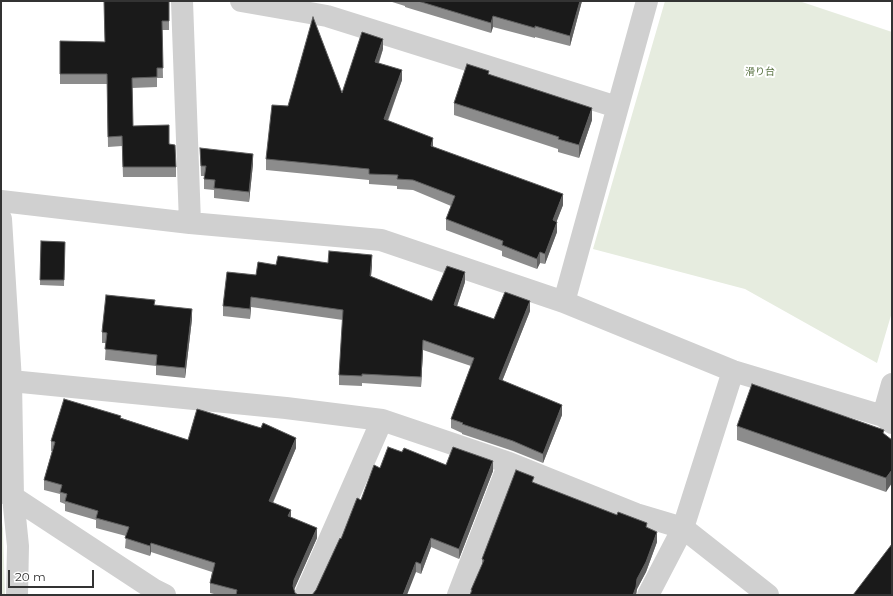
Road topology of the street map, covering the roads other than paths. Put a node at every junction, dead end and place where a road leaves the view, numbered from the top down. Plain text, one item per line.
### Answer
1 (182, 1) edge
2 (241, 1) edge
3 (647, 1) edge
4 (617, 107) junction
5 (1, 201) edge
6 (1, 219) edge
7 (190, 223) junction
8 (564, 302) junction
9 (733, 371) junction
10 (12, 381) junction
11 (892, 384) edge
12 (888, 419) edge
13 (382, 420) junction
14 (509, 463) junction
15 (7, 494) edge
16 (683, 528) junction
17 (17, 595) edge
18 (165, 595) edge
19 (304, 595) edge
20 (458, 595) edge
21 (648, 595) edge
22 (768, 595) edge

1 - 7 street
2 - 4 street
3 - 4 street
4 - 8 street
5 - 7 street
6 - 10 street
7 - 8 street
8 - 9 street
9 - 12 street
9 - 16 street
10 - 13 street
10 - 15 street
11 - 12 street
13 - 14 street
13 - 19 street
14 - 16 street
14 - 20 street
15 - 17 street
15 - 18 street
16 - 21 street
16 - 22 street

